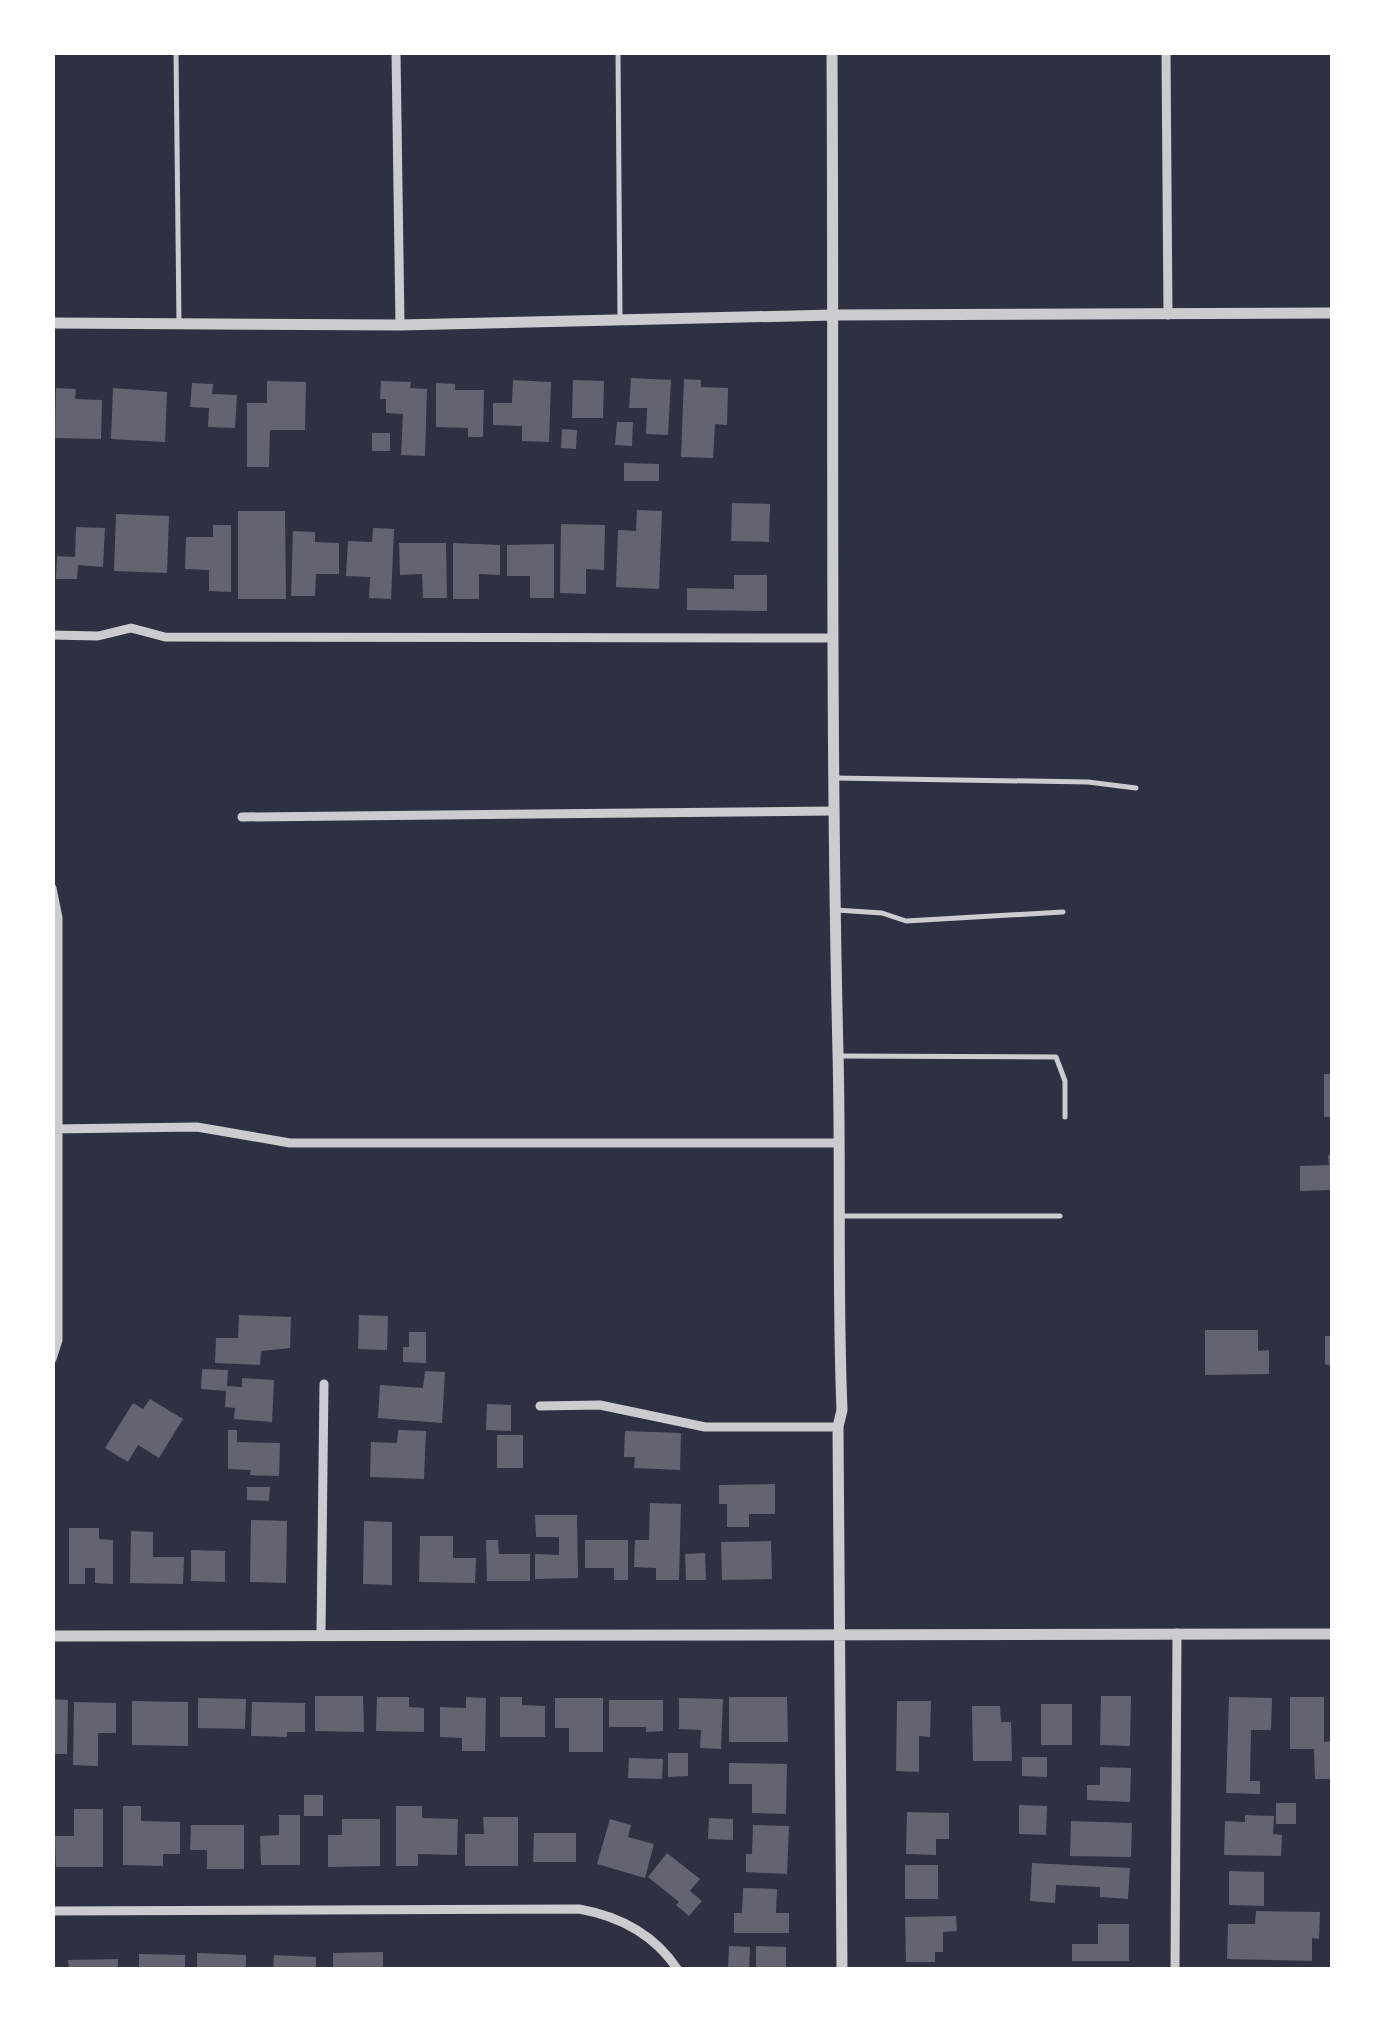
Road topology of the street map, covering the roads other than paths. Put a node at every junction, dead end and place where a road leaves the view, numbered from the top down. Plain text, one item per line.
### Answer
1 (176, 52) edge
2 (396, 52) edge
3 (618, 52) edge
4 (832, 52) edge
5 (1166, 52) edge
6 (1332, 313) edge
7 (1168, 314) junction
8 (834, 316) junction
9 (620, 322) junction
10 (52, 324) edge
11 (179, 324) junction
12 (400, 324) junction
13 (52, 635) edge
14 (832, 638) junction
15 (832, 778) junction
16 (1136, 788) dead end
17 (833, 811) junction
18 (242, 817) dead end
19 (52, 888) edge
20 (833, 910) junction
21 (1063, 912) dead end
22 (838, 1056) junction
23 (1065, 1117) dead end
24 (55, 1129) edge
25 (838, 1144) junction
26 (841, 1216) junction
27 (1060, 1216) dead end
28 (52, 1359) edge
29 (324, 1384) dead end
30 (540, 1406) dead end
31 (838, 1427) junction
32 (321, 1633) junction
33 (1177, 1633) junction
34 (1332, 1634) edge
35 (842, 1635) junction
36 (52, 1636) edge
37 (52, 1912) edge
38 (678, 1970) edge
39 (842, 1970) edge
40 (1176, 1970) edge

1 - 11 lane
2 - 12 street
3 - 9 lane
4 - 8 street
5 - 7 street
6 - 7 street
7 - 8 street
8 - 9 street
8 - 14 street
9 - 12 street
10 - 11 street
11 - 12 street
13 - 14 street
14 - 15 street
15 - 16 lane
15 - 17 street
17 - 18 street
17 - 20 street
19 - 24 street
20 - 21 lane
20 - 22 street
22 - 23 lane
22 - 25 street
24 - 25 street
24 - 28 street
25 - 26 street
26 - 27 lane
26 - 31 street
29 - 32 street
30 - 31 street
31 - 35 street
32 - 35 street
32 - 36 street
33 - 34 street
33 - 35 street
33 - 40 street
35 - 39 street
37 - 38 street

